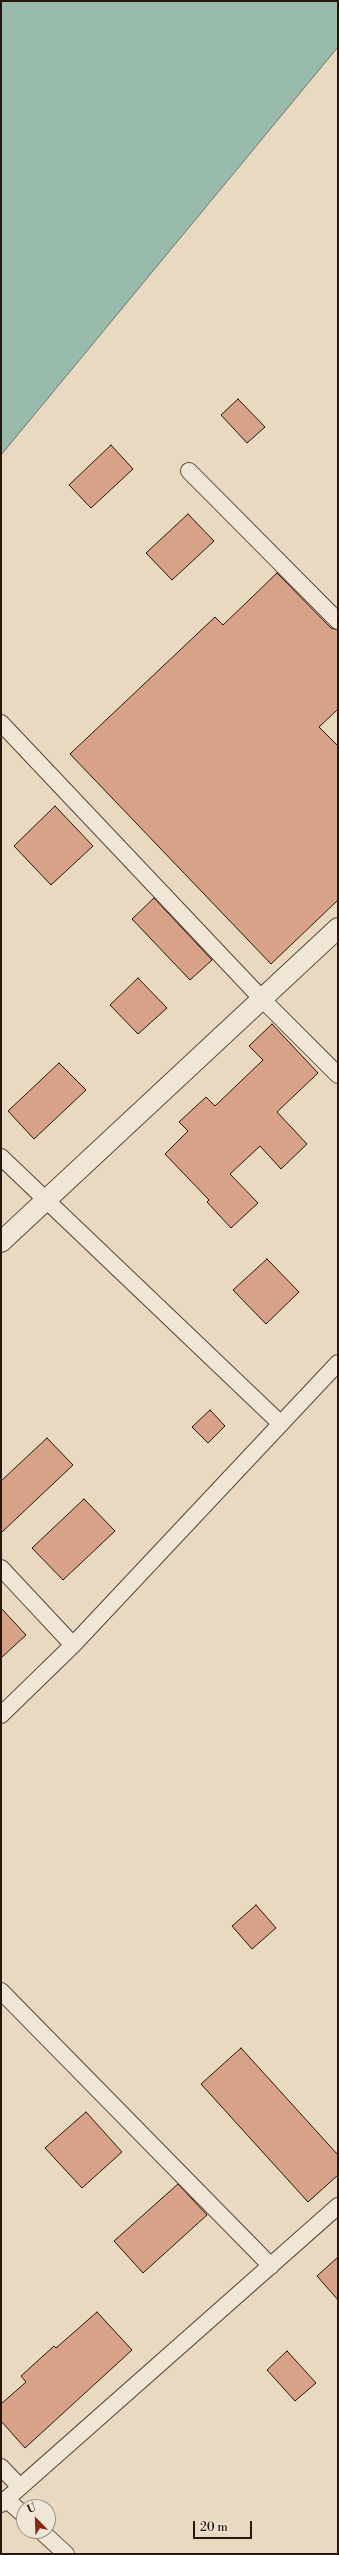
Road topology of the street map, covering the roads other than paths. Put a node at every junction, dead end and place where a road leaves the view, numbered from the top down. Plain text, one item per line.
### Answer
1 (189, 471) dead end
2 (338, 621) edge
3 (1, 723) edge
4 (338, 928) edge
5 (262, 1000) junction
6 (338, 1075) edge
7 (1, 1157) edge
8 (46, 1201) junction
9 (1, 1242) edge
10 (338, 1363) edge
11 (281, 1424) junction
12 (1, 1568) edge
13 (73, 1645) junction
14 (1, 1715) edge
15 (1, 1990) edge
16 (338, 2206) edge
17 (271, 2266) junction
18 (1, 2467) edge
19 (20, 2487) junction
20 (4, 2501) edge
21 (16, 2509) edge
22 (50, 2539) edge
23 (66, 2554) edge

1 - 2 street
3 - 5 street
4 - 5 street
5 - 6 street
5 - 8 street
7 - 8 street
8 - 9 street
8 - 11 street
10 - 11 street
11 - 13 street
12 - 13 street
13 - 14 street
15 - 17 street
16 - 17 street
17 - 19 street
18 - 19 street
19 - 20 street
20 - 21 street
22 - 23 street

